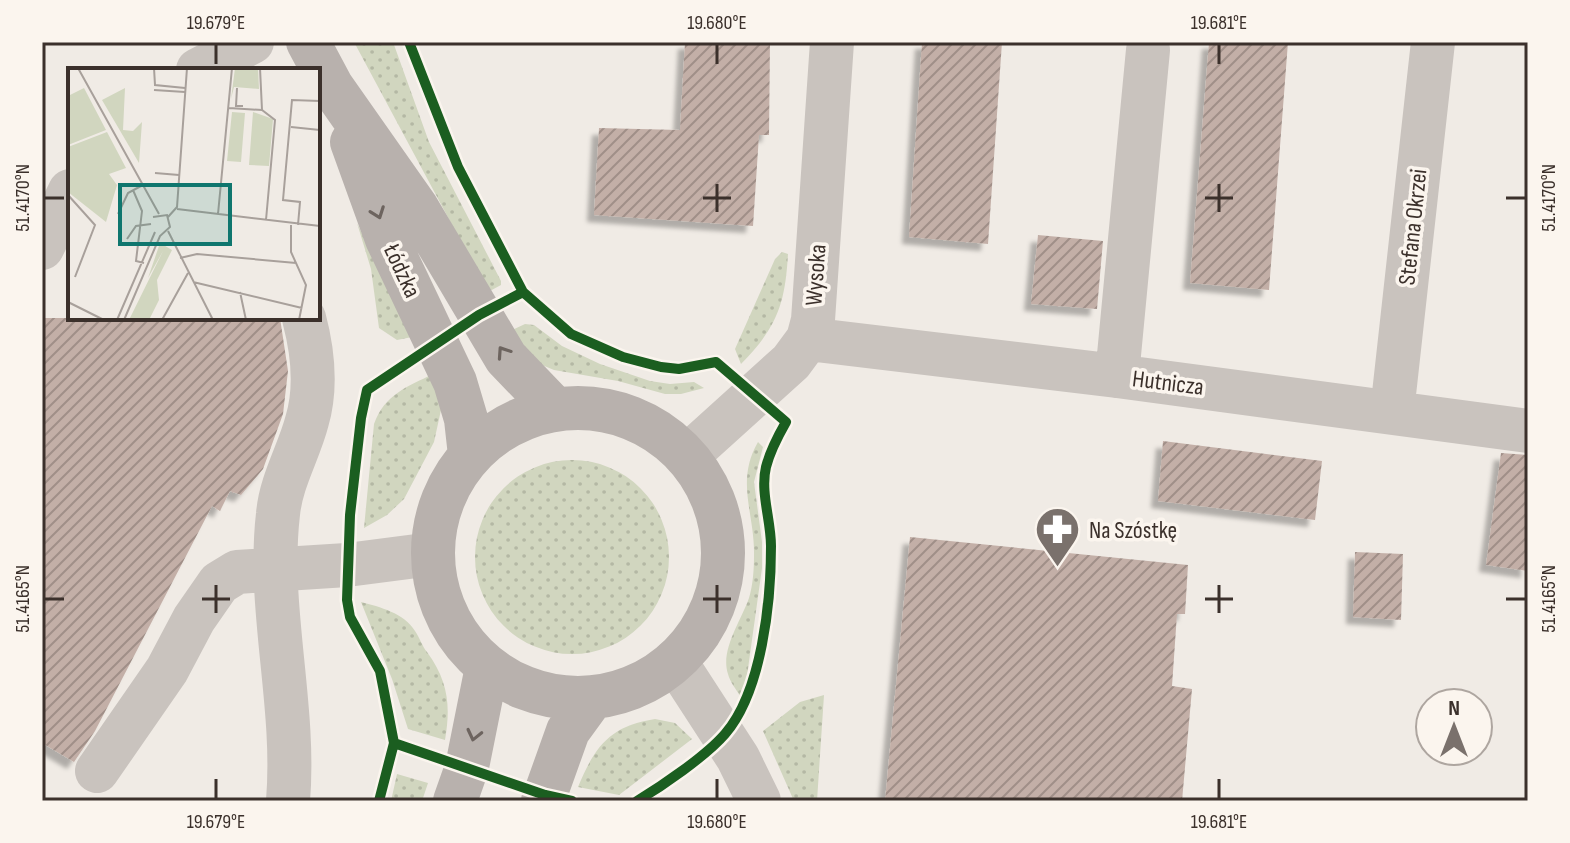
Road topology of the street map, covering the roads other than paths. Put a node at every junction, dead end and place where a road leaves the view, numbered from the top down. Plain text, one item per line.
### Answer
1 (252, 42) edge
2 (308, 42) edge
3 (832, 42) edge
4 (1433, 42) edge
5 (1148, 50) dead end
6 (202, 68) edge
7 (332, 87) junction
8 (68, 195) edge
9 (42, 248) edge
10 (304, 320) edge
11 (808, 339) junction
12 (1117, 376) junction
13 (555, 409) junction
14 (1392, 412) junction
15 (1528, 431) edge
16 (470, 455) junction
17 (687, 456) junction
18 (432, 554) junction
19 (276, 569) junction
20 (675, 661) junction
21 (487, 667) junction
22 (592, 698) junction
23 (97, 771) dead end
24 (288, 801) edge
25 (455, 801) edge
26 (543, 801) edge
27 (759, 801) edge

1 - 6 street
2 - 7 main road, Łódzka
3 - 11 street, Wysoka
4 - 14 street, Stefana Okrzei
5 - 12 street
13 -> 7 main road, Łódzka
7 -> 16 main road, Łódzka
8 - 9 street
10 - 19 street
11 - 12 street, Hutnicza
11 - 17 street, Wysoka
12 - 14 street, Hutnicza
13 - 16 main road
13 - 17 main road
14 - 15 street, Hutnicza
16 - 18 main road
17 - 20 main road
18 - 19 street
18 - 21 main road
19 - 23 street
19 - 24 street
20 - 22 main road
20 - 27 street
21 - 22 main road
21 -> 25 main road
22 - 26 main road

